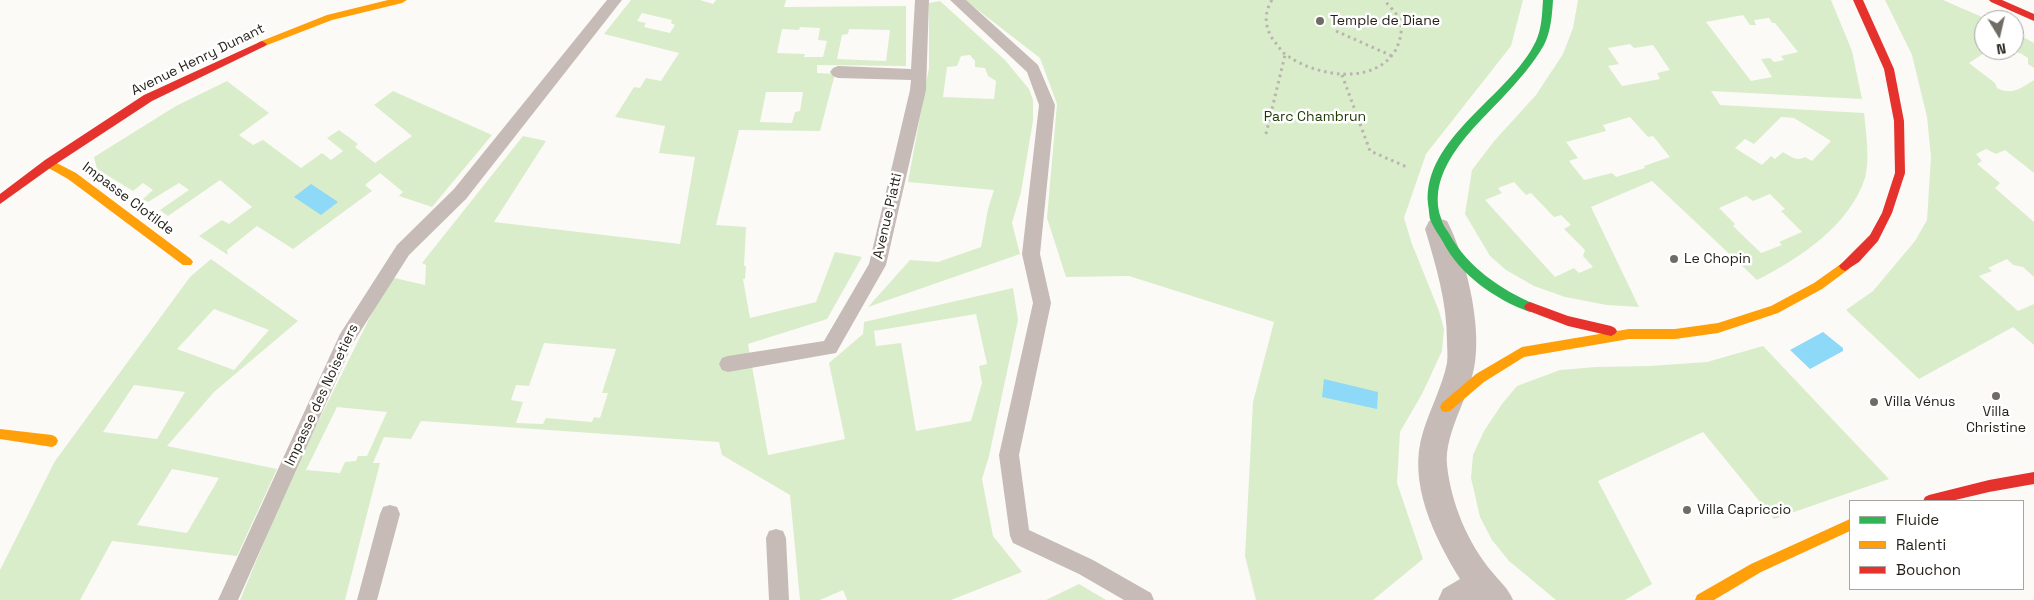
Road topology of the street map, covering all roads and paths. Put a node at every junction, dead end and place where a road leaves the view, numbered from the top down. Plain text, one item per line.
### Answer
1 (402, 0) edge
2 (615, 0) edge
3 (922, 0) edge
4 (957, 0) edge
5 (1272, 0) edge
6 (1384, 0) edge
7 (1548, 0) edge
8 (1858, 0) edge
9 (1994, 0) edge
10 (2034, 18) edge
11 (1336, 31) dead end
12 (1285, 55) junction
13 (1393, 56) junction
14 (838, 72) dead end
15 (1342, 74) junction
16 (918, 75) junction
17 (1266, 134) dead end
18 (49, 163) junction
19 (1434, 179) junction
20 (0, 200) edge
21 (1438, 229) junction
22 (187, 262) dead end
23 (1629, 334) junction
24 (728, 364) dead end
25 (1446, 407) junction
26 (0, 434) edge
27 (52, 441) dead end
28 (2034, 478) edge
29 (1933, 500) edge
30 (390, 514) dead end
31 (1849, 525) edge
32 (776, 538) dead end
33 (1489, 592) edge
34 (228, 600) edge
35 (367, 600) edge
36 (779, 600) edge
37 (1144, 600) edge
38 (1454, 600) edge
39 (1702, 600) edge

1 - 18 street, Avenue Henry Dunant
2 - 34 lane, Impasse des Noisetiers
3 - 16 lane, Avenue Piatti
4 - 37 lane
5 - 12 path
6 - 13 path
7 - 19 street
8 - 23 street
9 - 10 street
11 - 13 path
12 - 15 path
12 - 17 path
13 - 15 path
14 - 16 lane
15 - 19 path
16 - 24 lane, Avenue Piatti
18 - 20 street, Avenue Henry Dunant
18 - 22 street, Impasse Clotilde
19 - 21 street
21 - 23 street
21 - 25 street
23 - 25 street
25 - 33 street
26 - 27 street
28 - 29 street
30 - 35 lane
31 - 39 street
32 - 36 lane
33 - 38 street

